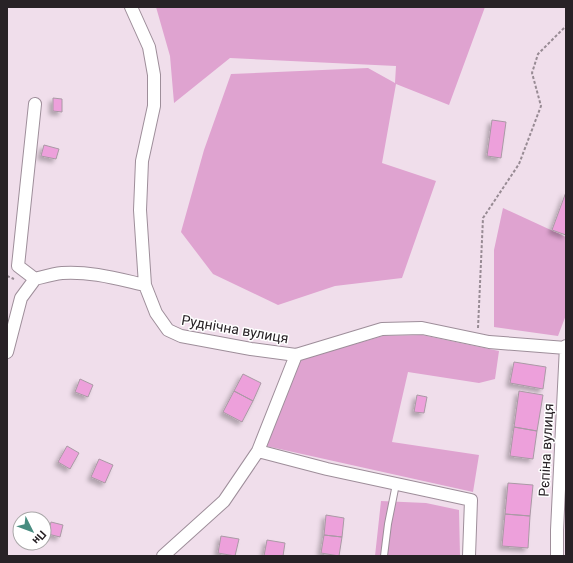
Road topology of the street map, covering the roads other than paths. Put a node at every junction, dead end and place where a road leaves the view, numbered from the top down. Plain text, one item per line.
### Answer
1 (131, 7) edge
2 (34, 104) dead end
3 (35, 279) junction
4 (145, 285) junction
5 (566, 347) edge
6 (7, 352) edge
7 (296, 355) junction
8 (258, 451) junction
9 (396, 484) junction
10 (163, 556) edge
11 (384, 556) edge
12 (469, 556) edge
13 (557, 556) edge

1 - 4 street, Руднічна вулиця
2 - 3 street
3 - 4 street
3 - 6 street
4 - 7 street, Руднічна вулиця
5 - 7 street
5 - 13 street, Рєпіна вулиця
7 - 8 street, Руднічна вулиця
8 - 9 street
8 - 10 street, Руднічна вулиця
9 - 11 lane
9 - 12 street

